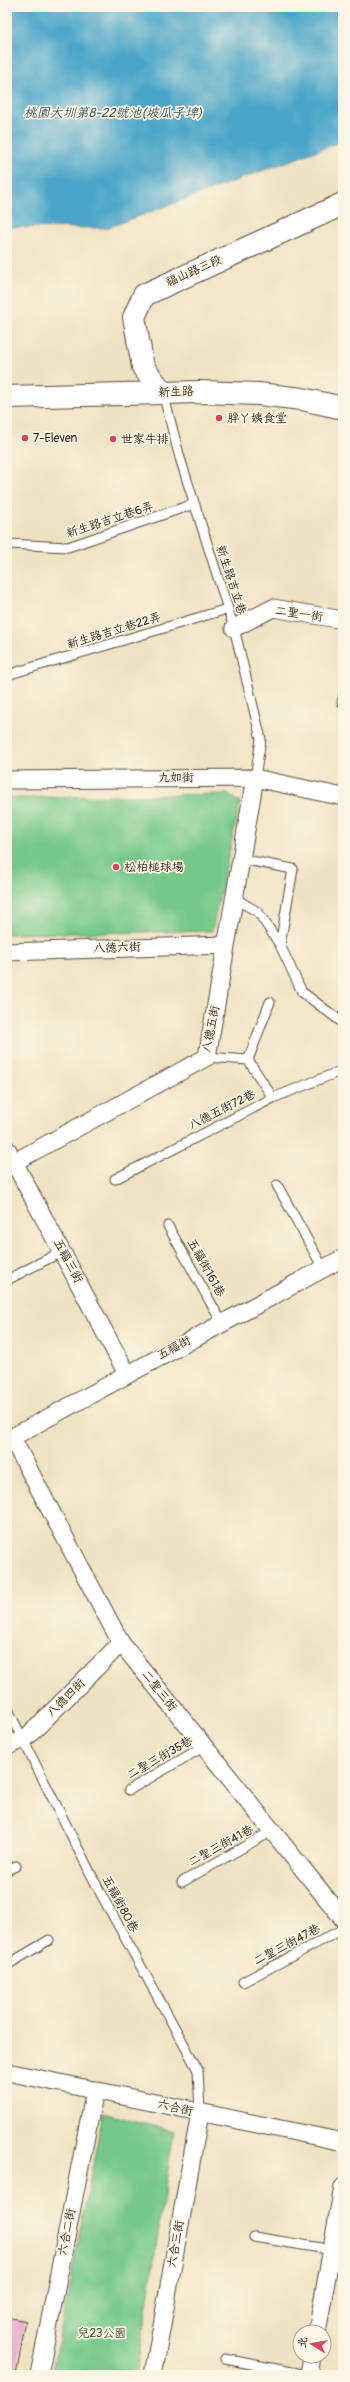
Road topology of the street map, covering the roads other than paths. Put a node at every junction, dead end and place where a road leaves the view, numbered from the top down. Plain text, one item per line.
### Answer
1 (343, 204) edge
2 (163, 393) junction
3 (7, 396) edge
4 (343, 408) edge
5 (194, 504) junction
6 (7, 544) edge
7 (227, 609) junction
8 (343, 620) edge
9 (234, 628) junction
10 (7, 675) edge
11 (255, 778) junction
12 (7, 780) edge
13 (343, 797) edge
14 (241, 858) junction
15 (234, 898) junction
16 (226, 945) junction
17 (280, 945) junction
18 (7, 952) edge
19 (270, 1002) dead end
20 (343, 1024) edge
21 (207, 1057) junction
22 (248, 1060) junction
23 (343, 1070) edge
24 (273, 1098) junction
25 (10, 1159) edge
26 (115, 1179) dead end
27 (276, 1185) dead end
28 (168, 1226) dead end
29 (63, 1251) junction
30 (343, 1258) edge
31 (323, 1268) junction
32 (7, 1280) edge
33 (222, 1323) junction
34 (126, 1374) junction
35 (10, 1439) edge
36 (121, 1643) junction
37 (7, 1708) edge
38 (25, 1739) junction
39 (7, 1746) edge
40 (203, 1747) junction
41 (129, 1790) dead end
42 (272, 1831) junction
43 (16, 1866) dead end
44 (7, 1870) edge
45 (182, 1882) dead end
46 (343, 1919) edge
47 (343, 1929) edge
48 (49, 1940) dead end
49 (7, 1965) edge
50 (242, 1982) dead end
51 (7, 2072) edge
52 (95, 2090) junction
53 (200, 2113) junction
54 (343, 2142) edge
55 (343, 2187) edge
56 (254, 2237) dead end
57 (333, 2250) junction
58 (319, 2324) edge
59 (225, 2359) dead end
60 (310, 2364) edge
61 (39, 2375) edge
62 (153, 2375) edge
63 (308, 2375) edge

1 - 2 street, 福山路三段
2 - 3 street, 新生路
2 - 4 street, 新生路
2 - 5 lane, 新生路吉立巷
5 - 6 lane, 新生路吉立巷6弄
5 - 7 lane, 新生路吉立巷
7 - 9 lane, 新生路吉立巷
7 - 10 lane, 新生路吉立巷22弄
8 - 9 street, 二聖一街
9 - 11 lane, 新生路吉立巷
11 - 12 street, 九如街
11 - 13 street, 九如街
11 - 14 street, 八德五街
14 - 15 street, 八德五街
14 - 17 lane
15 - 16 street, 八德五街
15 - 17 lane
16 - 18 street, 八德六街
16 - 21 street, 八德五街
17 - 20 lane
19 - 22 lane
21 - 22 lane
21 - 25 street, 八德五街
22 - 24 lane
23 - 24 lane, 八德五街72巷
24 - 26 lane, 八德五街72巷
25 - 29 street, 五福三街
27 - 31 lane
28 - 33 lane, 五福街161巷
29 - 32 lane
29 - 34 street, 五福三街
30 - 31 street, 五福街
31 - 33 street, 五福街
33 - 34 street, 五福街
34 - 35 street, 五福街
35 - 36 street, 二聖三街
36 - 38 street, 八德四街
36 - 40 street, 二聖三街
37 - 38 lane, 五福街80巷
38 - 39 street, 八德四街
38 - 53 lane, 五福街80巷
40 - 41 lane, 二聖三街35巷
40 - 42 street, 二聖三街
42 - 45 lane, 二聖三街41巷
42 - 46 street, 二聖三街
43 - 44 lane
47 - 50 lane, 二聖三街47巷
48 - 49 lane
51 - 52 street, 六合街
52 - 53 street, 六合街
52 - 61 street, 六合二街
53 - 54 street, 六合街
53 - 62 street, 六合三街
55 - 57 street
56 - 57 lane
57 - 58 street
59 - 63 lane
60 - 63 street

